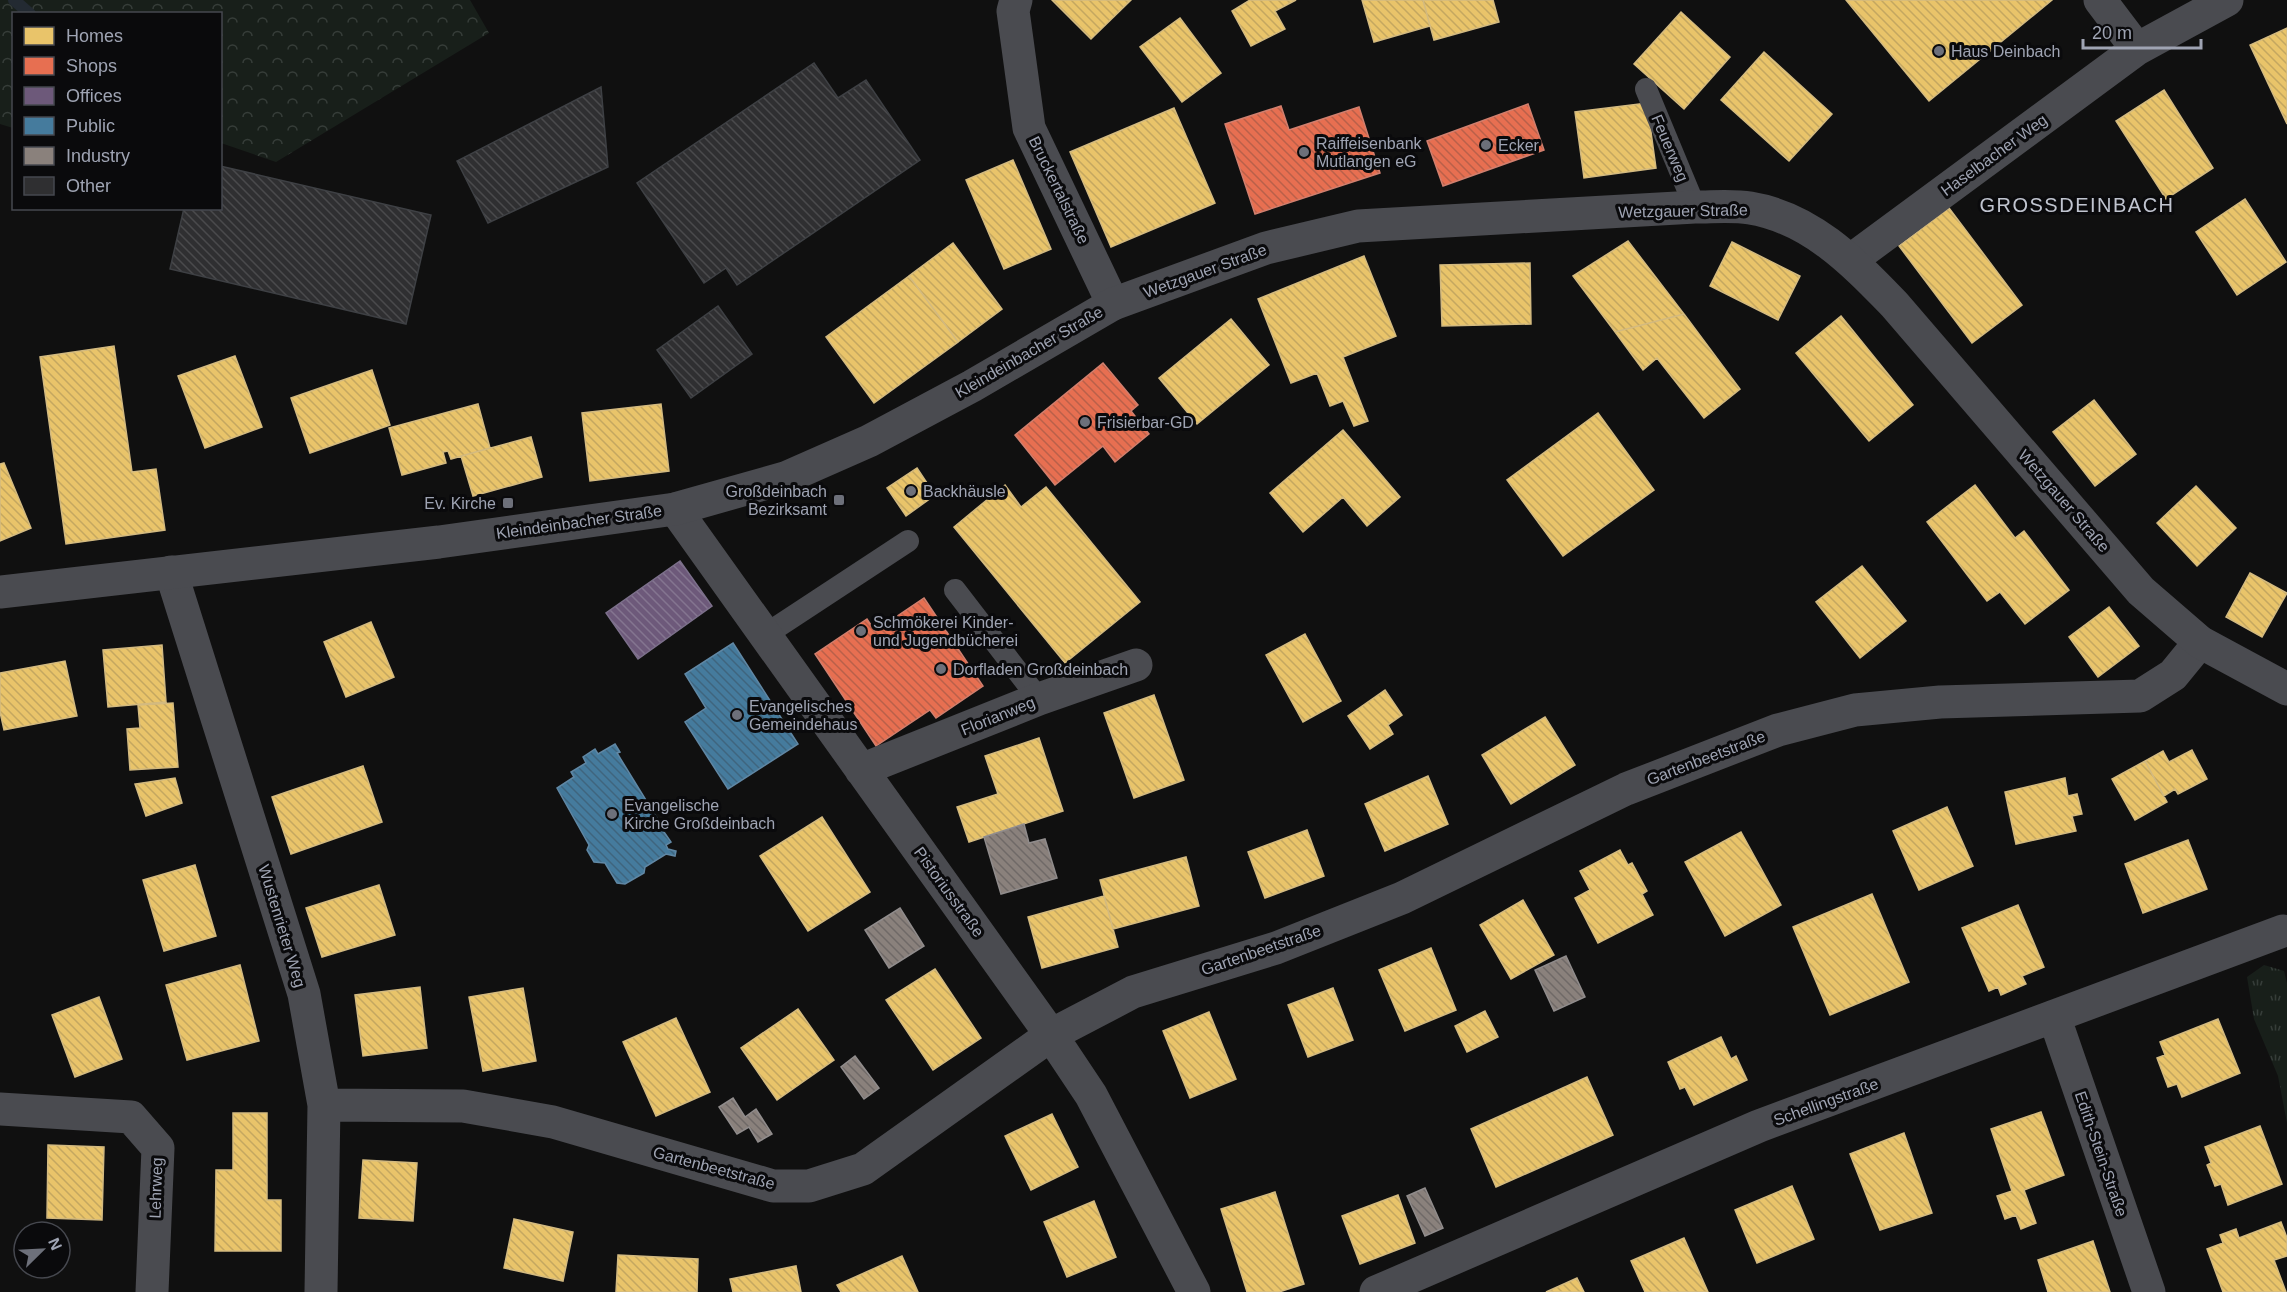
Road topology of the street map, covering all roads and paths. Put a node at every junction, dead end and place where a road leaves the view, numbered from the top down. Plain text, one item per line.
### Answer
1 (1017, 0) edge
2 (2100, 0) edge
3 (2227, 0) edge
4 (2137, 49) junction
5 (1646, 89) dead end
6 (1695, 207) junction
7 (1851, 260) junction
8 (1113, 304) junction
9 (675, 509) junction
10 (908, 542) dead end
11 (171, 572) junction
12 (955, 590) dead end
13 (0, 592) edge
14 (765, 635) junction
15 (2200, 642) junction
16 (1136, 665) dead end
17 (2287, 690) edge
18 (1039, 699) junction
19 (861, 770) junction
20 (2283, 931) dead end
21 (2054, 1016) junction
22 (1051, 1035) junction
23 (324, 1105) junction
24 (0, 1109) edge
25 (152, 1292) edge
26 (321, 1292) edge
27 (1194, 1292) edge
28 (1376, 1292) edge
29 (2149, 1292) edge

1 - 8 street, Bruckertalstraße
2 - 4 street
3 - 4 street, Haselbacher Weg
4 - 7 street, Haselbacher Weg
5 - 6 lane, Feuerweg
6 - 7 street, Wetzgauer Straße
6 - 8 street, Wetzgauer Straße
7 - 15 street, Wetzgauer Straße
8 - 9 street, Kleindeinbacher Straße
9 - 11 street, Kleindeinbacher Straße
9 - 14 street, Pistoriusstraße
10 - 14 lane
11 - 13 street, Kleindeinbacher Straße
11 - 23 street, Wustenrieter Weg
12 - 18 lane
14 - 19 street, Pistoriusstraße
15 - 17 street, Wetzgauer Straße
15 - 22 street, Gartenbeetstraße
16 - 18 street, Florianweg
18 - 19 street, Florianweg
19 - 22 street, Pistoriusstraße
20 - 21 street, Schellingstraße
21 - 28 street, Schellingstraße
21 - 29 street, Edith-Stein-Straße
22 - 23 street, Gartenbeetstraße
22 - 27 street, Pistoriusstraße
23 - 26 street, Wustenrieter Weg
24 - 25 street, Lehrweg

